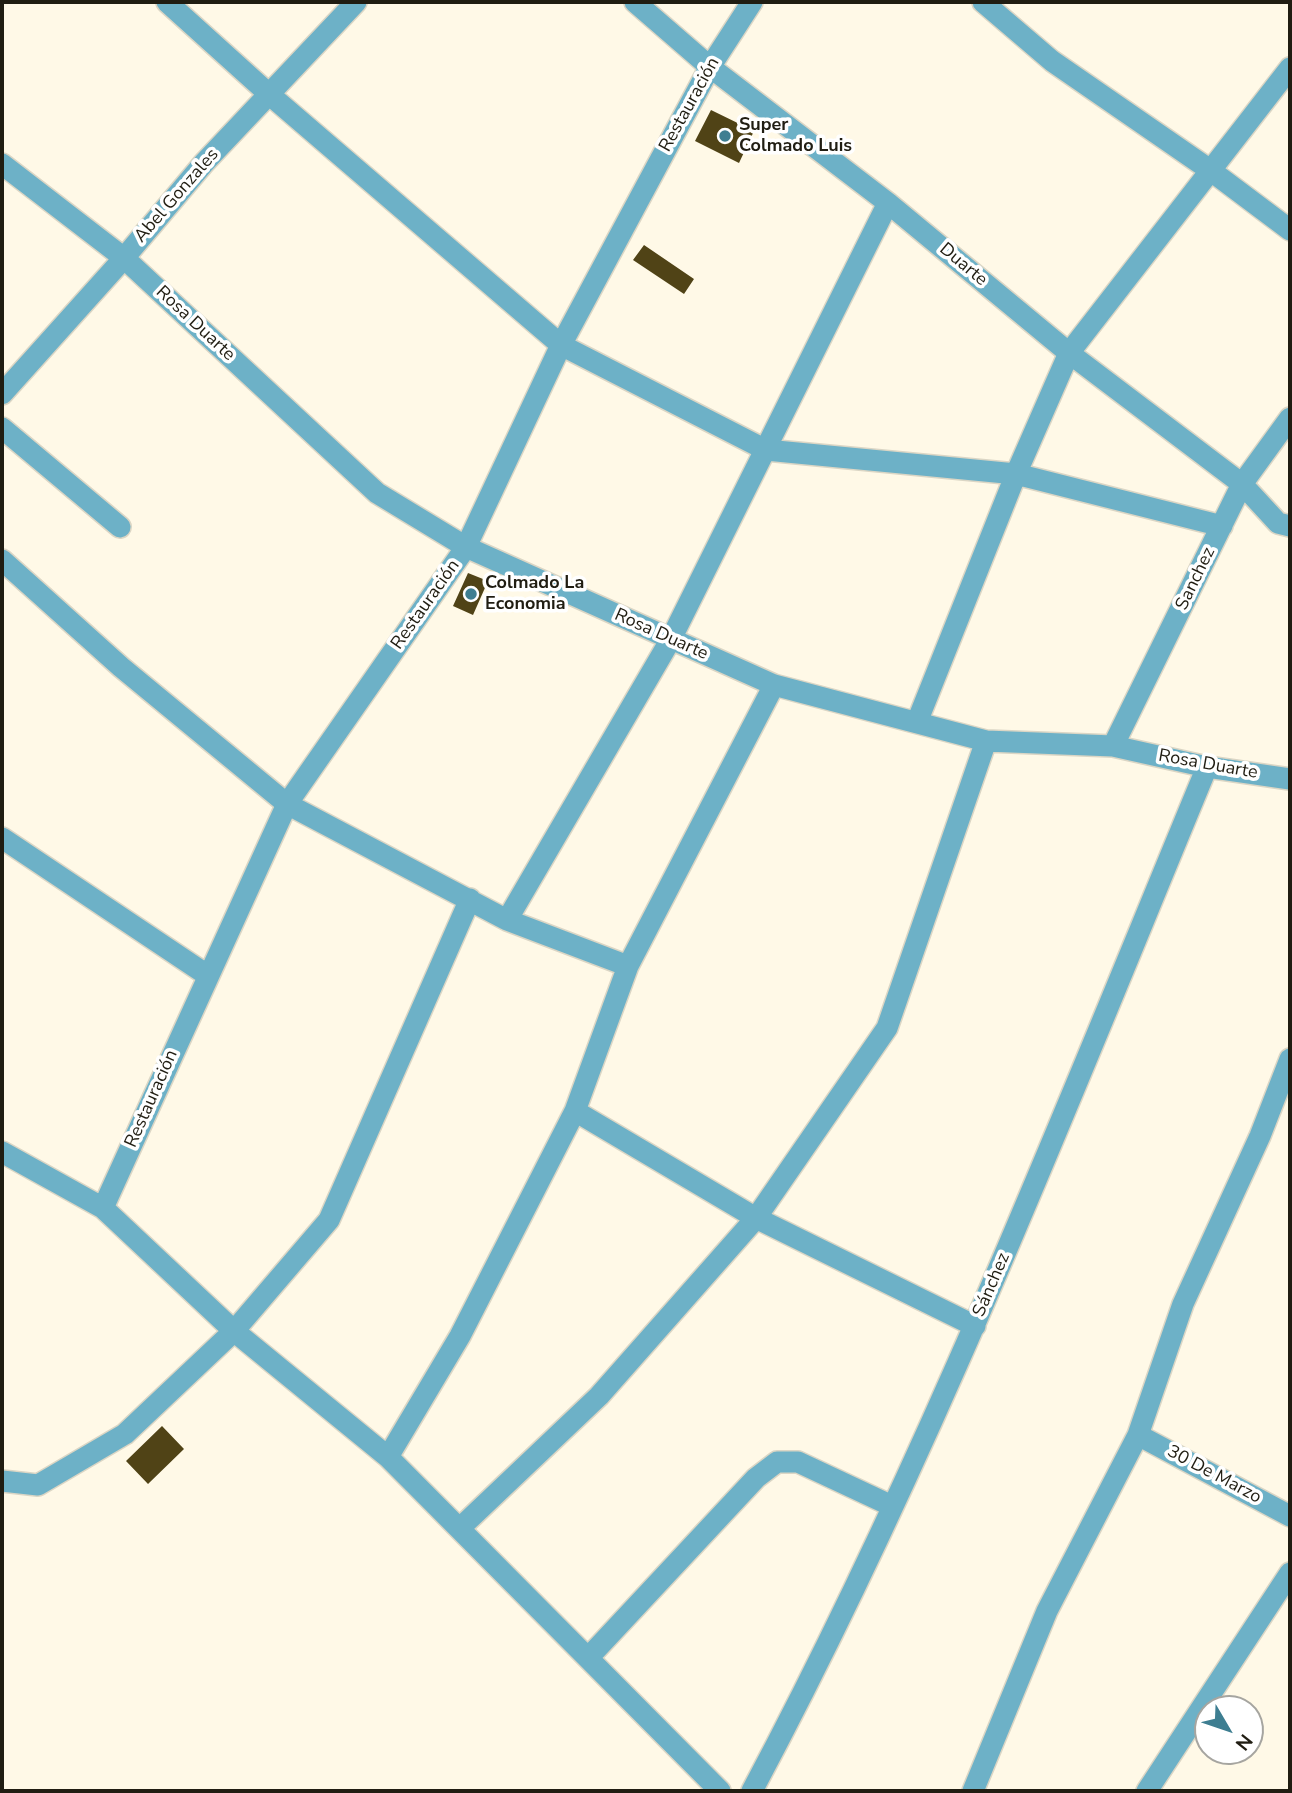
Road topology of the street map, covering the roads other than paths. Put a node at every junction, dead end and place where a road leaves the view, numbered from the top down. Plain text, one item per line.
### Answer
1 (167, 2) edge
2 (356, 2) edge
3 (635, 2) edge
4 (752, 2) edge
5 (983, 2) edge
6 (710, 67) junction
7 (1290, 68) edge
8 (270, 95) junction
9 (2, 164) edge
10 (1210, 170) junction
11 (888, 203) junction
12 (1290, 230) edge
13 (124, 258) junction
14 (561, 345) junction
15 (1069, 353) junction
16 (2, 394) edge
17 (1290, 418) edge
18 (2, 428) edge
19 (766, 450) junction
20 (1016, 474) junction
21 (1242, 484) junction
22 (1222, 526) junction
23 (1290, 526) edge
24 (120, 527) dead end
25 (467, 547) junction
26 (2, 560) edge
27 (671, 639) junction
28 (774, 685) junction
29 (917, 722) junction
30 (986, 741) junction
31 (1113, 746) junction
32 (1207, 767) junction
33 (1290, 779) edge
34 (286, 804) junction
35 (2, 838) edge
36 (470, 899) junction
37 (507, 920) junction
38 (628, 966) junction
39 (207, 975) junction
40 (1290, 1059) edge
41 (575, 1111) junction
42 (2, 1152) edge
43 (103, 1208) junction
44 (756, 1218) junction
45 (975, 1326) junction
46 (234, 1331) junction
47 (1138, 1435) junction
48 (388, 1457) junction
49 (2, 1481) edge
50 (892, 1506) junction
51 (1290, 1516) edge
52 (460, 1528) junction
53 (1290, 1573) edge
54 (588, 1658) junction
55 (720, 1791) edge
56 (752, 1791) edge
57 (973, 1791) edge
58 (1147, 1791) edge

1 - 8 street
2 - 8 street, Abel Gonzales
3 - 6 street, Duarte
4 - 6 street, Restauración
5 - 10 street
6 - 11 street, Duarte
6 - 14 street, Restauración
7 - 10 street
8 - 13 street, Abel Gonzales
8 - 14 street
9 - 13 street, Rosa Duarte
10 - 12 street
10 - 15 street
11 - 15 street, Duarte
11 - 19 street
13 - 16 street, Abel Gonzales
13 - 25 street, Rosa Duarte
14 - 19 street
14 - 25 street, Restauración
15 - 20 street
15 - 21 street, Duarte
17 - 21 street, Sanchez
18 - 24 street
19 - 20 street
19 - 27 street
20 - 22 street
20 - 29 street
21 - 22 street, Sanchez
21 - 23 street, Duarte
22 - 31 street, Sanchez
25 - 27 street, Rosa Duarte
25 - 34 street, Restauración
26 - 34 street
27 - 28 street, Rosa Duarte
27 - 37 street
28 - 29 street, Rosa Duarte
28 - 38 street
29 - 30 street, Rosa Duarte
30 - 31 street, Rosa Duarte
30 - 44 street
31 - 32 street, Rosa Duarte
32 - 33 street, Rosa Duarte
32 - 45 street, Sánchez
34 - 36 street
34 - 39 street, Restauración
35 - 39 street
36 - 37 street
36 - 46 street
37 - 38 street
38 - 41 street
39 - 43 street, Restauración
40 - 47 street
41 - 44 street
41 - 48 street
42 - 43 street
43 - 46 street
44 - 45 street
44 - 52 street
45 - 50 street, Sánchez
46 - 48 street
46 - 49 street
47 - 51 street, 30 De Marzo
47 - 57 street
48 - 52 street
50 - 54 street
50 - 56 street, Sánchez
52 - 54 street
53 - 58 street
54 - 55 street

